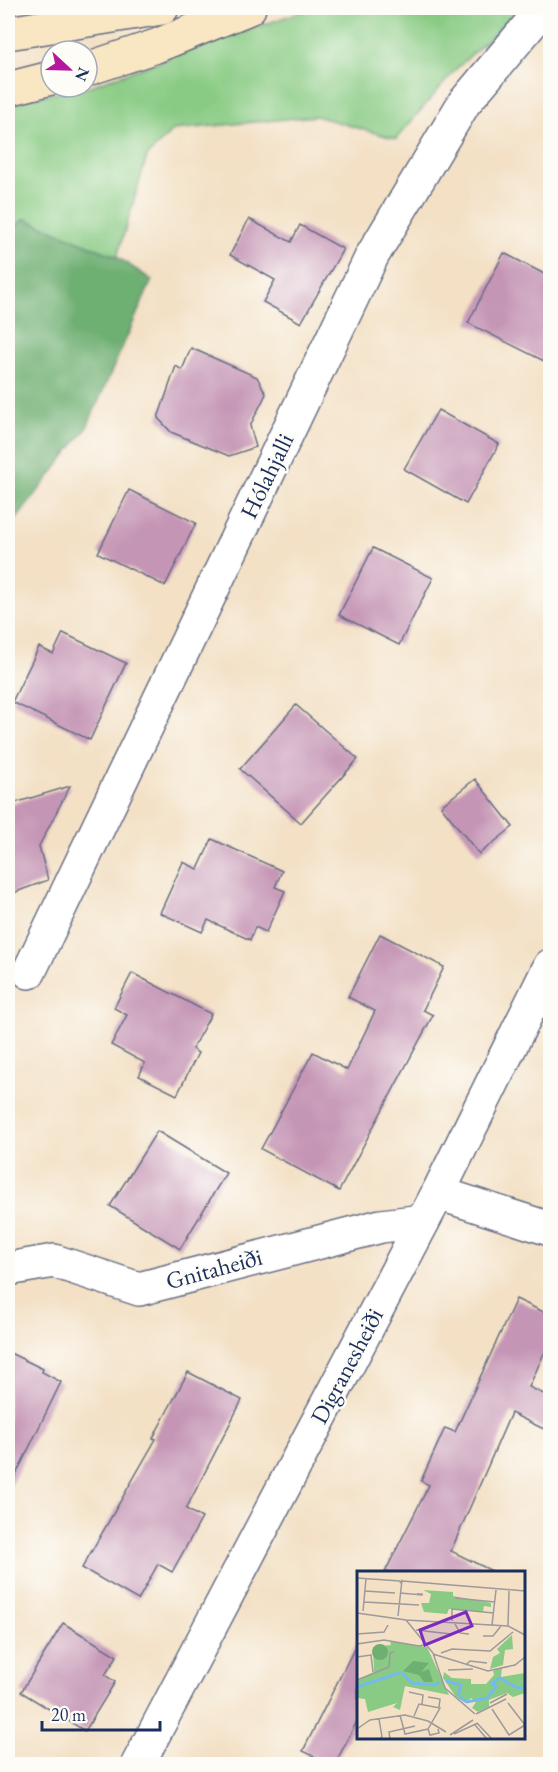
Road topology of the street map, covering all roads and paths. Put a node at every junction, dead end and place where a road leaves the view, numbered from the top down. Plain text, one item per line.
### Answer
1 (162, 8) edge
2 (249, 8) edge
3 (549, 8) edge
4 (8, 33) edge
5 (99, 65) edge
6 (39, 81) edge
7 (8, 89) edge
8 (550, 966) edge
9 (29, 972) dead end
10 (430, 1207) junction
11 (550, 1229) edge
12 (8, 1269) edge
13 (138, 1764) edge

1 - 4 street
2 - 5 street
3 - 9 street, Hólahjalli
6 - 7 street
8 - 10 street, Digranesheiði
10 - 11 street
10 - 12 street, Gnitaheiði
10 - 13 street, Digranesheiði

